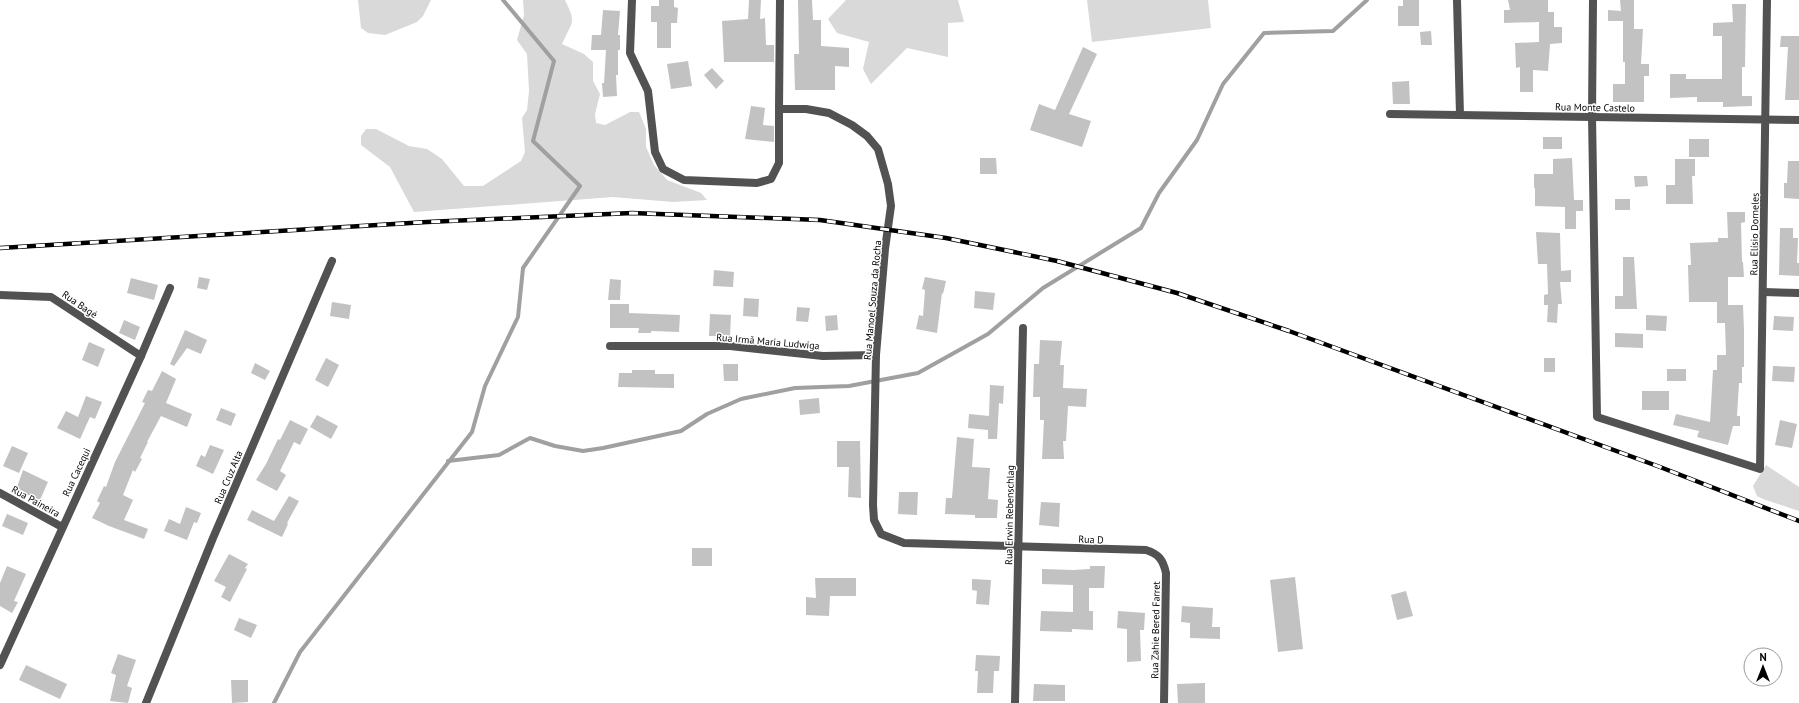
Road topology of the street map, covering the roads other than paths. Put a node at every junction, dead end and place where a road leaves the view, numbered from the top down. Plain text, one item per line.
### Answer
1 (632, 0) edge
2 (780, 0) edge
3 (1457, 0) edge
4 (1593, 0) edge
5 (1767, 0) edge
6 (779, 109) junction
7 (1390, 114) dead end
8 (1460, 115) junction
9 (1592, 116) junction
10 (1766, 120) junction
11 (1799, 120) edge
12 (332, 261) dead end
13 (170, 288) dead end
14 (1763, 292) junction
15 (1799, 293) edge
16 (0, 295) edge
17 (1023, 328) dead end
18 (610, 346) dead end
19 (141, 356) junction
20 (876, 356) junction
21 (0, 493) edge
22 (62, 527) junction
23 (1018, 547) junction
24 (1161, 558) joint
25 (0, 665) edge
26 (146, 703) edge
27 (1015, 703) edge
28 (1164, 703) edge

1 - 6 street
2 - 6 street
3 - 8 street
4 - 9 street
5 - 10 street, Rua Elísio Dorneles
6 - 20 street, Rua Manoel Souza da Rocha
7 - 8 street, Rua Monte Castelo
8 - 9 street, Rua Monte Castelo
9 - 10 street, Rua Monte Castelo
9 - 14 street, Rua Elísio Dorneles
10 - 11 street, Rua Monte Castelo
10 - 14 street, Rua Elísio Dorneles
12 - 26 street, Rua Cruz Alta
13 - 19 street, Rua Cacequi
14 - 15 street
16 - 19 street, Rua Bagé
17 - 23 street, Rua Erwin Rebenschlag
18 - 20 street, Rua Irmã Maria Ludwiga
19 - 22 street, Rua Cacequi
20 - 23 street, Rua Manoel Souza da Rocha
21 - 22 street, Rua Paineira
22 - 25 street, Rua Cacequi
23 - 24 street, Rua D
23 - 27 street, Rua Erwin Rebenschlag
24 - 28 street, Rua Zahie Bered Farret

